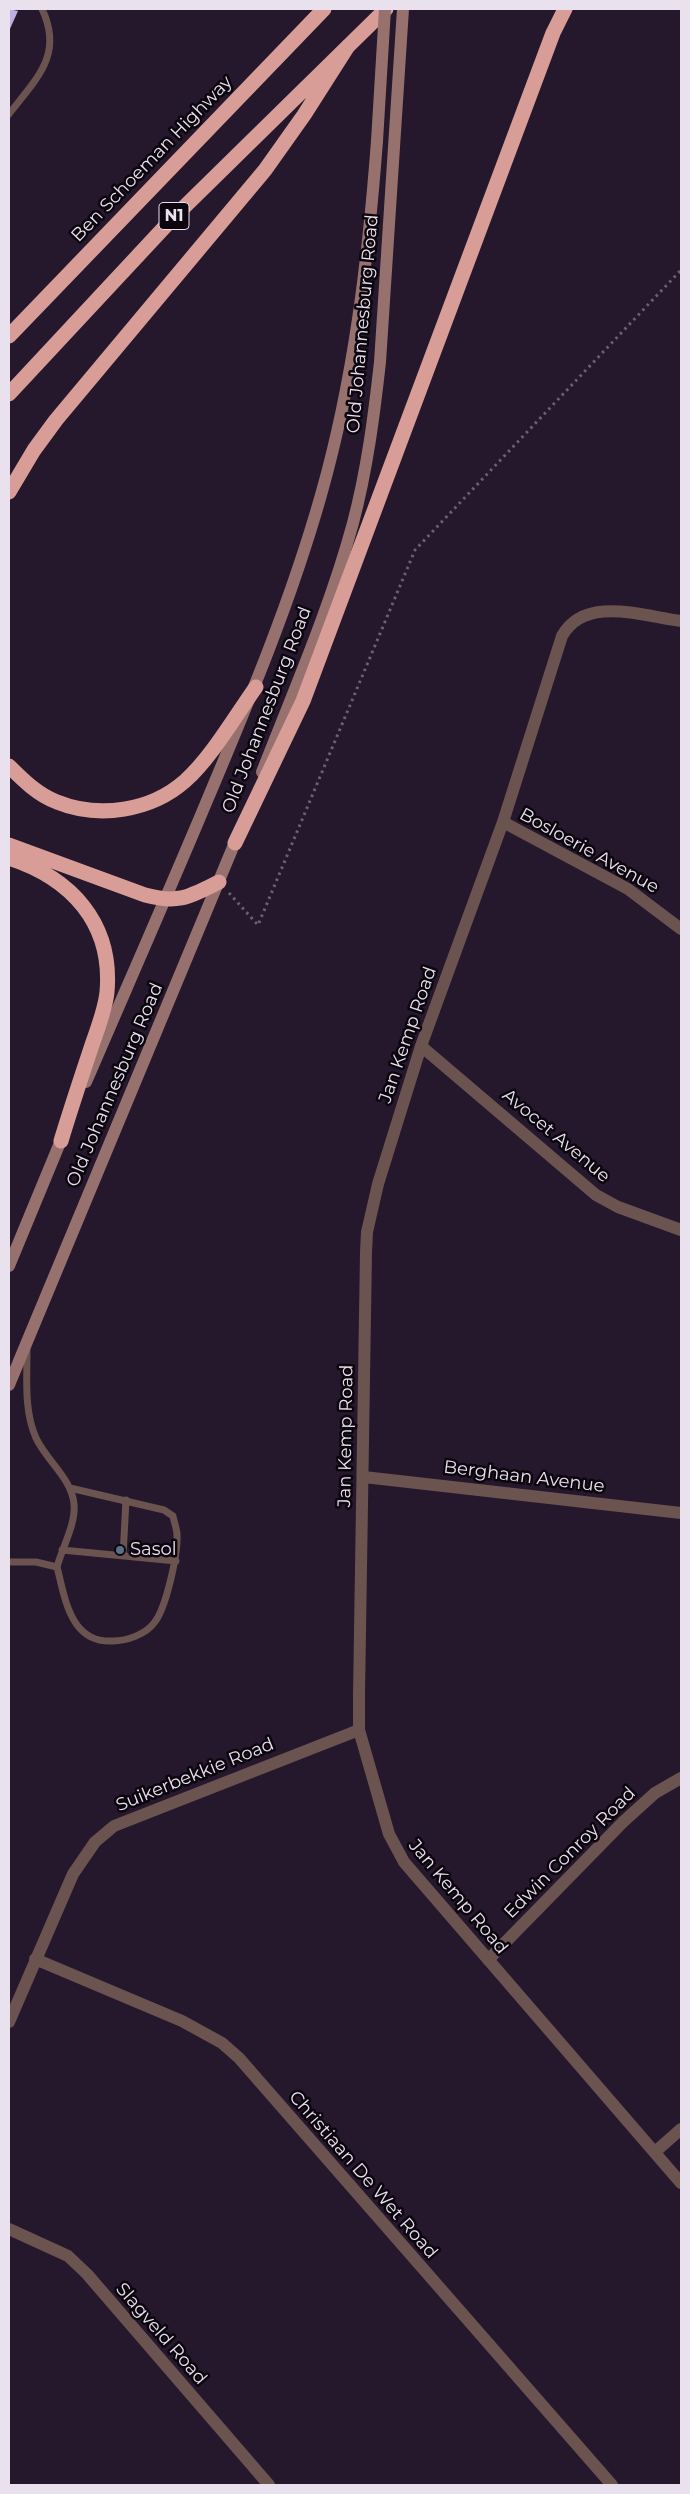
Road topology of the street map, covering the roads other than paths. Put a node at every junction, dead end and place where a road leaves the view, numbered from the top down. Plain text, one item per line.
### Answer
1 (42, 9) edge
2 (324, 9) edge
3 (385, 9) edge
4 (403, 9) edge
5 (565, 9) edge
6 (348, 46) junction
7 (9, 114) edge
8 (9, 336) edge
9 (9, 394) edge
10 (9, 492) edge
11 (681, 621) edge
12 (256, 687) junction
13 (9, 766) edge
14 (503, 822) junction
15 (235, 843) junction
16 (9, 845) edge
17 (9, 858) edge
18 (219, 882) junction
19 (165, 900) junction
20 (681, 929) edge
21 (421, 1046) junction
22 (61, 1141) junction
23 (681, 1230) edge
24 (9, 1266) edge
25 (27, 1343) junction
26 (9, 1385) edge
27 (364, 1476) junction
28 (70, 1488) junction
29 (126, 1500) junction
30 (681, 1513) edge
31 (62, 1550) junction
32 (123, 1556) junction
33 (176, 1561) junction
34 (9, 1562) edge
35 (57, 1567) junction
36 (359, 1730) junction
37 (681, 1778) edge
38 (34, 1960) junction
39 (488, 1960) junction
40 (9, 2022) edge
41 (681, 2129) edge
42 (655, 2152) junction
43 (681, 2183) edge
44 (9, 2229) edge
45 (268, 2485) edge
46 (612, 2485) edge

1 - 7 lane
2 - 8 highway, Ben Schoeman Highway / N1
3 - 6 highway, N1
3 - 12 main road, Old Johannesburg Road, bridge
4 - 15 main road, Old Johannesburg Road
5 - 15 highway
6 - 9 highway, N1
6 - 10 highway
11 - 14 street, Jan Kemp Road
12 - 13 highway
12 - 19 main road, Old Johannesburg Road
14 - 20 street, Bosloerie Avenue
14 - 21 street, Jan Kemp Road
15 - 18 main road, Old Johannesburg Road
16 - 19 highway
17 - 22 highway
18 - 19 highway
18 - 25 main road, Old Johannesburg Road
19 - 22 main road, Old Johannesburg Road
21 - 23 street, Avocet Avenue
21 - 27 street, Jan Kemp Road
22 - 24 main road, Old Johannesburg Road
25 - 26 main road, Old Johannesburg Road
25 - 28 lane
27 - 30 street, Berghaan Avenue
27 - 36 street, Jan Kemp Road
28 - 29 lane
28 - 31 lane
29 - 32 lane
29 - 33 lane
31 - 32 lane
31 - 35 lane
32 - 33 lane
33 - 35 lane
34 - 35 lane
36 - 38 street, Suikerbekkie Road
36 - 39 street, Jan Kemp Road
37 - 39 street, Edwin Conroy Road
38 - 40 street, Suikerbekkie Road
38 - 46 street, Christiaan De Wet Road
39 - 42 street, Jan Kemp Road
41 - 42 street
42 - 43 street, Jan Kemp Road
44 - 45 street, Slagveld Road

